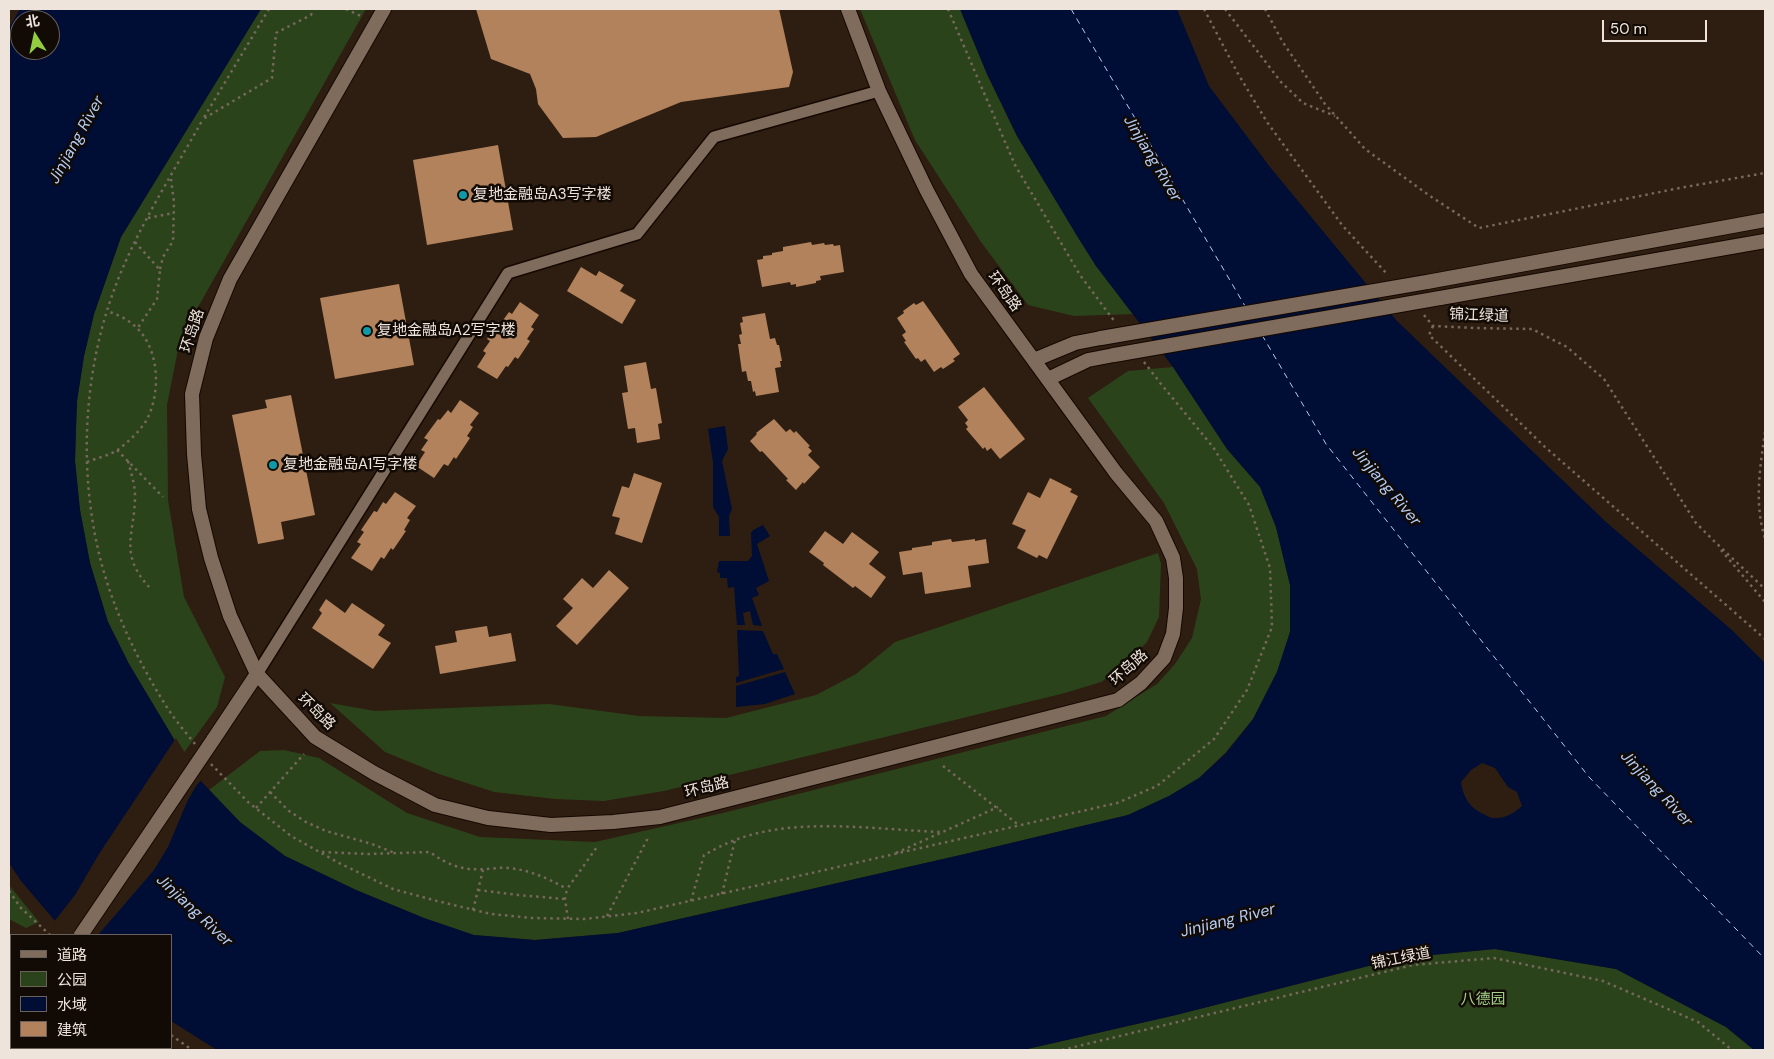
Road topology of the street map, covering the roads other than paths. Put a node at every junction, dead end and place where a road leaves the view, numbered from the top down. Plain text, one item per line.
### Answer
1 (384, 9) edge
2 (848, 9) edge
3 (879, 91) junction
4 (1765, 220) edge
5 (1765, 241) edge
6 (1034, 360) junction
7 (1048, 379) junction
8 (257, 674) junction
9 (82, 934) edge

1 - 8 street, 环岛路
2 - 3 street, 环岛路
3 - 6 street, 环岛路
3 - 8 street
4 - 6 street, bridge
5 - 7 street, bridge
6 - 7 street, 环岛路
7 - 8 street, 环岛路
8 - 9 street, bridge

